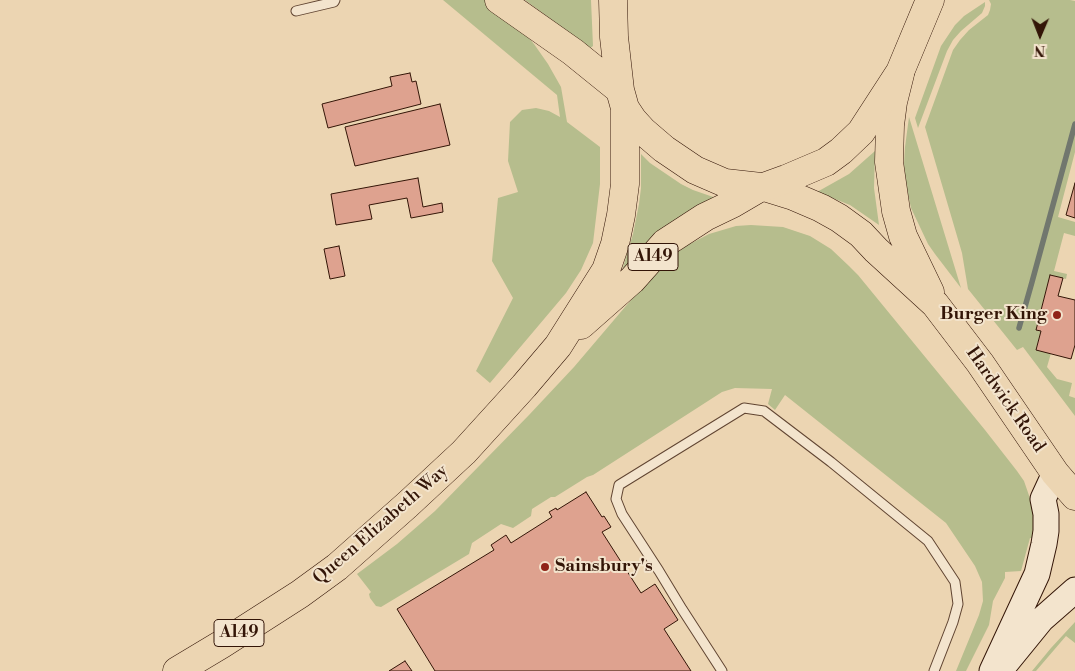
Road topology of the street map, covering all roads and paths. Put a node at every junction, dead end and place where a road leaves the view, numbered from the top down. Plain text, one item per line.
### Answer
1 (335, 0) edge
2 (499, 0) edge
3 (613, 0) edge
4 (933, 3) edge
5 (296, 11) dead end
6 (900, 72) junction
7 (622, 99) junction
8 (763, 187) junction
9 (936, 304) junction
10 (558, 346) junction
11 (1065, 480) edge
12 (1075, 590) edge
13 (1064, 608) edge
14 (177, 671) edge
15 (722, 671) edge
16 (934, 671) edge
17 (992, 671) edge
18 (1000, 671) edge

1 - 5 lane
2 - 7 main road, Hardwick Road
3 - 7 main road, Queen Elizabeth Way
4 - 6 main road
6 - 8 main road, Queen Elizabeth Way
6 - 9 main road, Hardwick Road
7 - 8 main road, Hardwick Road
7 - 10 main road, Queen Elizabeth Way / A149
8 - 9 main road, Hardwick Road
8 - 10 main road, Queen Elizabeth Way / A149
9 - 11 main road, Hardwick Road
10 - 14 main road, Queen Elizabeth Way / A149
11 - 17 street
12 - 13 street
13 - 18 street
15 - 16 lane

